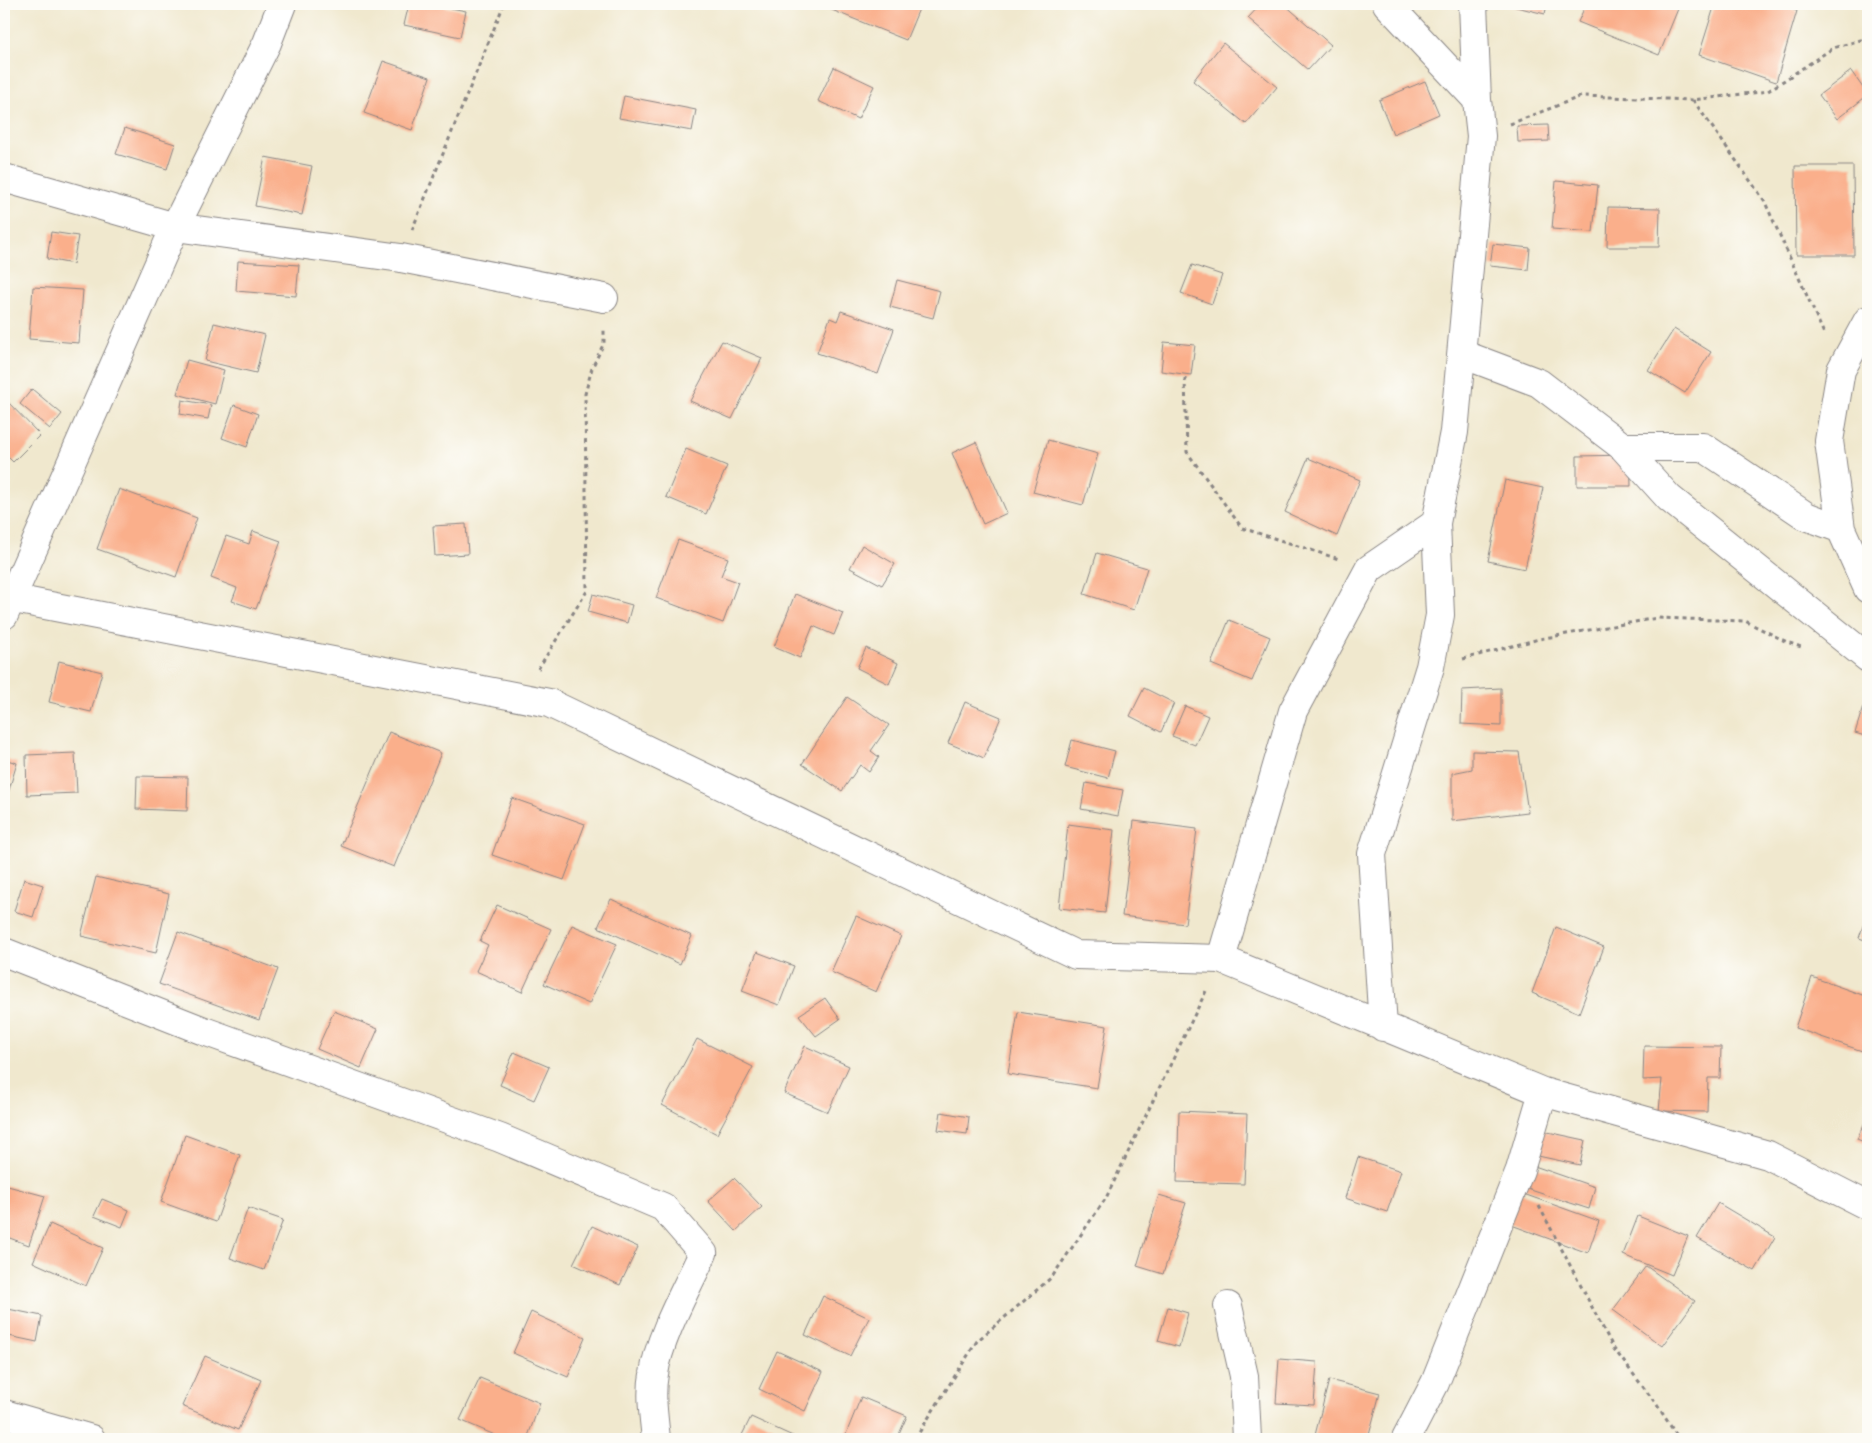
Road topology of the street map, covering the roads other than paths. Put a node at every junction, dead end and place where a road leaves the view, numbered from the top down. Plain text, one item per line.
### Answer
1 (282, 4) edge
2 (1387, 4) edge
3 (1473, 4) edge
4 (1477, 100) junction
5 (4, 178) edge
6 (175, 228) junction
7 (604, 298) road end
8 (1868, 320) edge
9 (1462, 354) junction
10 (1623, 447) junction
11 (1436, 523) junction
12 (1841, 529) junction
13 (1868, 589) edge
14 (6, 604) edge
15 (1868, 658) edge
16 (4, 952) edge
17 (1221, 959) junction
18 (1383, 1027) junction
19 (1543, 1092) junction
20 (1868, 1206) edge
21 (1228, 1306) dead end
22 (4, 1414) edge
23 (91, 1439) edge
24 (656, 1439) edge
25 (1247, 1439) edge
26 (1406, 1439) edge

1 - 6 street
2 - 4 street
3 - 4 street
4 - 9 street
5 - 6 street
6 - 7 street
6 - 14 street
8 - 12 street
9 - 10 street
9 - 11 street
10 - 12 street
10 - 15 street
11 - 17 street
11 - 18 street
12 - 13 street
14 - 17 street
16 - 24 street
17 - 18 street
18 - 19 street
19 - 20 street
19 - 26 street
21 - 25 street
22 - 23 street

